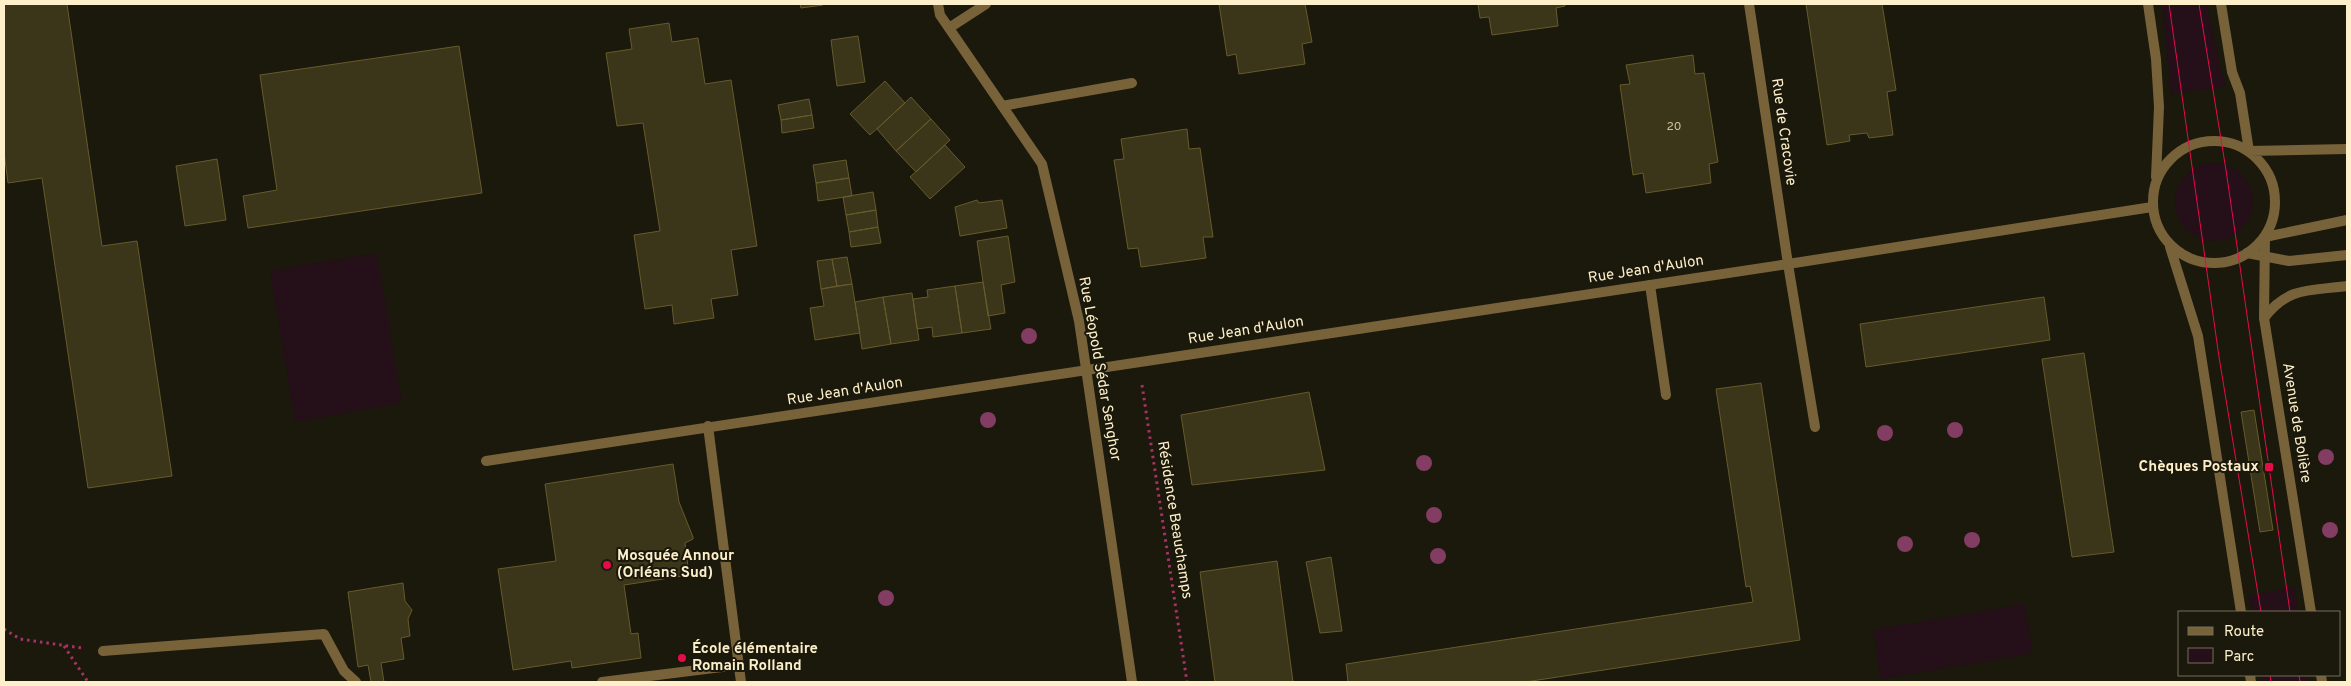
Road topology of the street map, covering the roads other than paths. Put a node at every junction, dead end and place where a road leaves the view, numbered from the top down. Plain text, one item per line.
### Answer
1 (938, 4) edge
2 (986, 4) edge
3 (1749, 4) edge
4 (2148, 4) edge
5 (2221, 4) edge
6 (949, 28) junction
7 (1132, 83) dead end
8 (1002, 106) junction
9 (2347, 149) edge
10 (2249, 151) junction
11 (2156, 180) junction
12 (2152, 207) junction
13 (2347, 220) edge
14 (2265, 237) junction
15 (2170, 246) junction
16 (2247, 253) junction
17 (2347, 254) edge
18 (2266, 257) junction
19 (1788, 264) junction
20 (1650, 284) junction
21 (2347, 286) edge
22 (2264, 318) junction
23 (1085, 370) junction
24 (1666, 395) dead end
25 (708, 426) junction
26 (1815, 427) dead end
27 (486, 461) dead end
28 (2241, 611) edge
29 (2311, 611) edge
30 (103, 651) road end
31 (738, 664) junction
32 (356, 682) edge
33 (602, 682) edge
34 (740, 682) edge
35 (1132, 682) edge

1 - 6 street, Rue Léopold Sédar Senghor
2 - 6 street
3 - 19 street, Rue de Cracovie
4 - 11 street
5 - 10 street
6 - 8 street, Rue Léopold Sédar Senghor
7 - 8 street
8 - 23 street, Rue Léopold Sédar Senghor
9 - 10 street
10 - 11 street
10 - 14 street
11 - 12 street
12 - 15 street
12 - 19 street, Rue Jean d'Aulon
13 - 14 street
14 - 16 street
14 - 18 street, Avenue de Bolière
15 - 16 street
15 - 28 street
16 - 18 street
17 - 18 street
18 - 22 street, Avenue de Bolière
19 - 20 street, Rue Jean d'Aulon
19 - 26 street, Rue de Cracovie
20 - 23 street, Rue Jean d'Aulon
20 - 24 street
21 - 22 street
22 - 29 street, Avenue de Bolière
23 - 25 street, Rue Jean d'Aulon
23 - 35 street, Rue Léopold Sédar Senghor
25 - 27 street, Rue Jean d'Aulon
25 - 31 street
30 - 32 street
31 - 33 street
31 - 34 street

